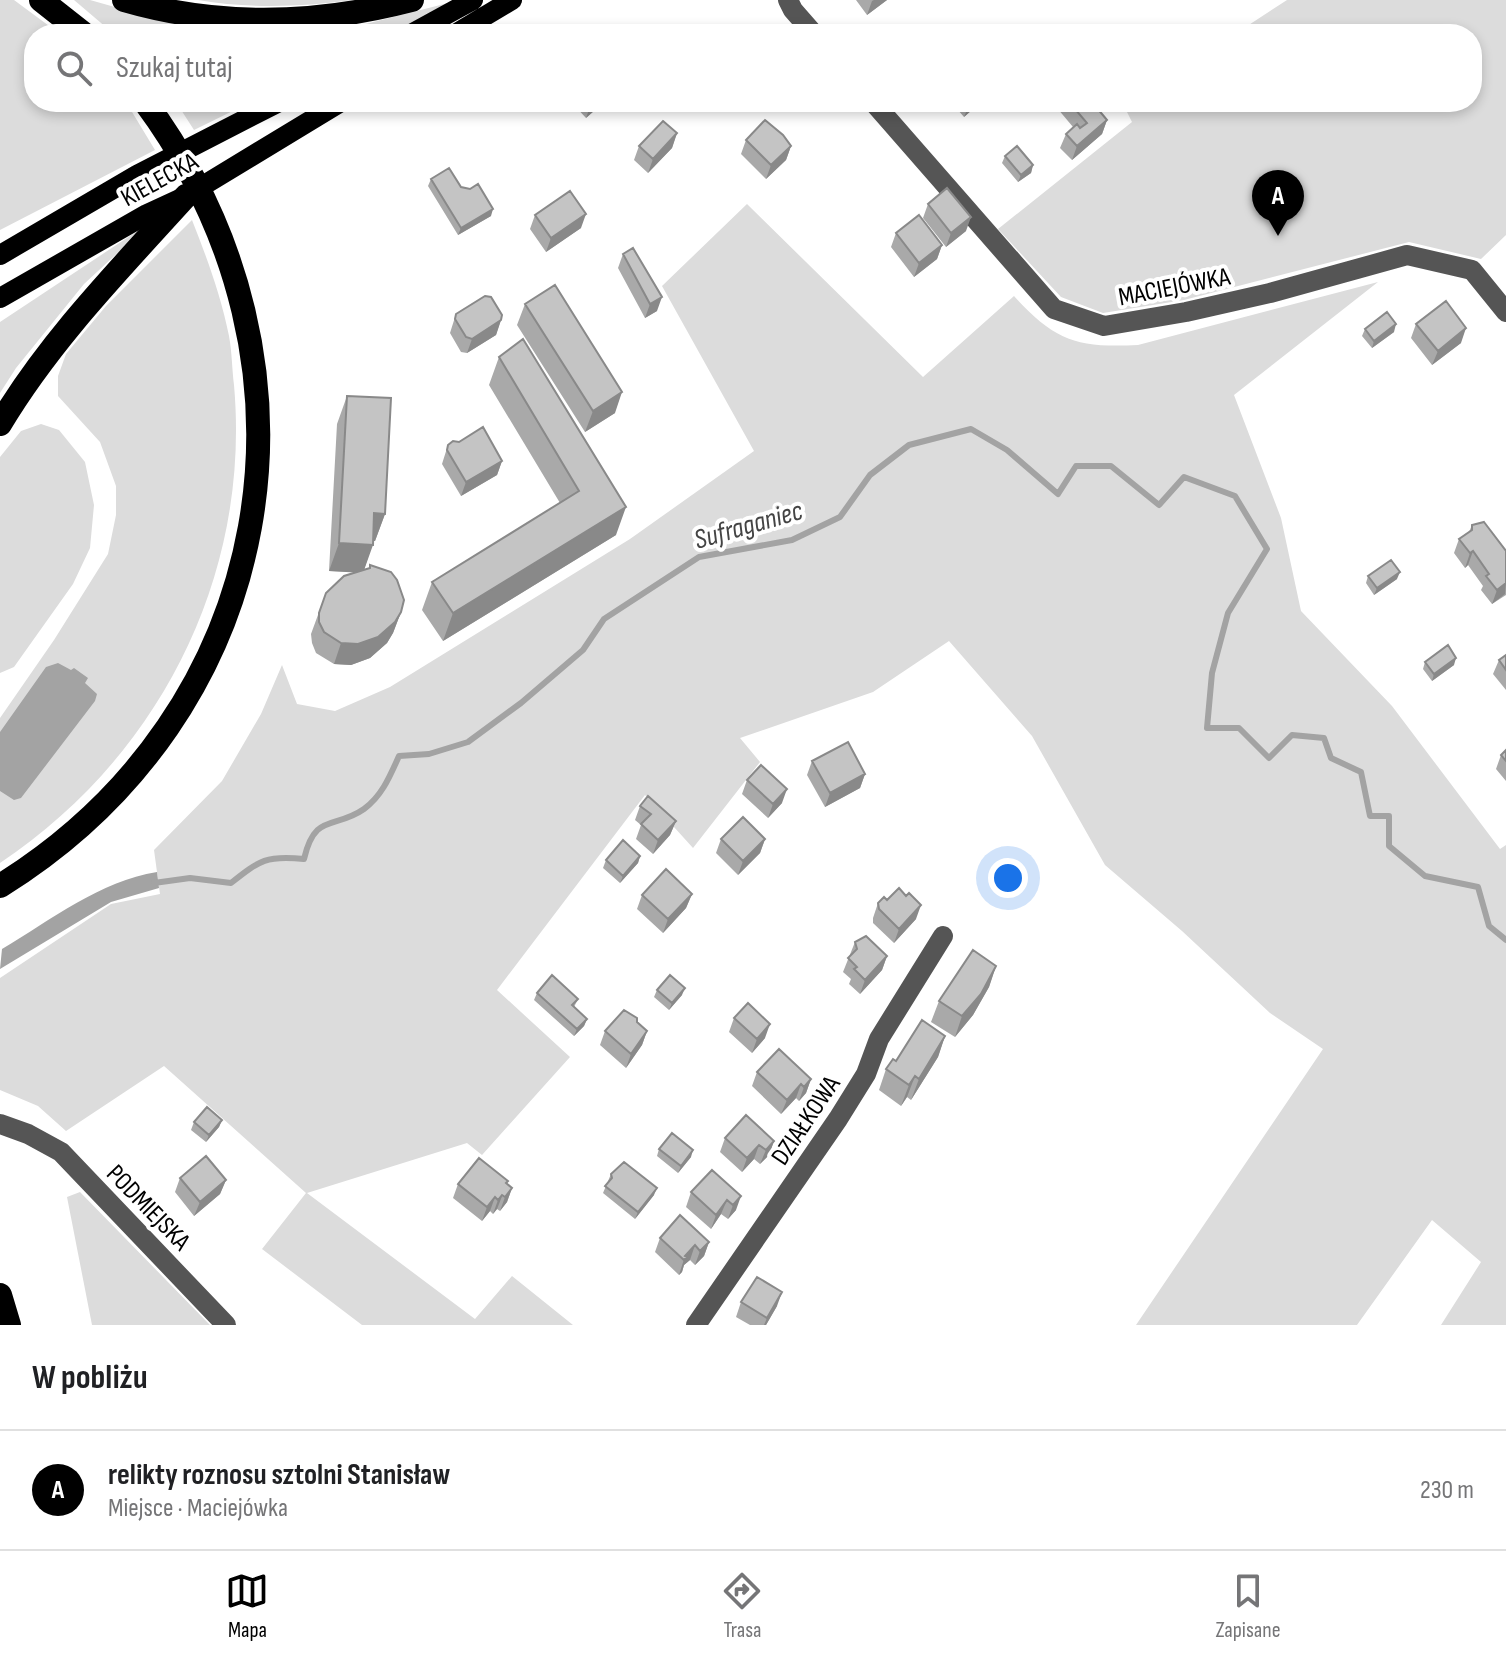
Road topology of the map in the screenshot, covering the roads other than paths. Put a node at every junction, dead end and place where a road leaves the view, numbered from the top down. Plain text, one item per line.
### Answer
1 (41, 0) edge
2 (124, 0) edge
3 (412, 0) edge
4 (473, 0) edge
5 (512, 0) edge
6 (788, 0) edge
7 (71, 24) edge
8 (429, 24) edge
9 (472, 24) edge
10 (805, 24) edge
11 (152, 112) edge
12 (260, 112) edge
13 (325, 112) edge
14 (882, 112) edge
15 (186, 196) junction
16 (0, 255) edge
17 (0, 298) edge
18 (1506, 312) edge
19 (0, 424) edge
20 (0, 886) edge
21 (943, 936) dead end
22 (0, 1124) edge
23 (0, 1295) edge
24 (9, 1325) edge
25 (226, 1325) edge
26 (696, 1325) edge

1 - 7 highway
2 - 3 highway
4 - 8 main road
5 - 9 main road
6 - 10 street
11 - 20 highway
12 - 16 main road, KIELECKA
13 - 15 main road, KIELECKA
14 - 18 street, MACIEJÓWKA
15 - 17 main road, KIELECKA
15 - 19 highway
21 - 26 street, DZIAŁKOWA
22 - 25 street, PODMIEJSKA
23 - 24 highway

